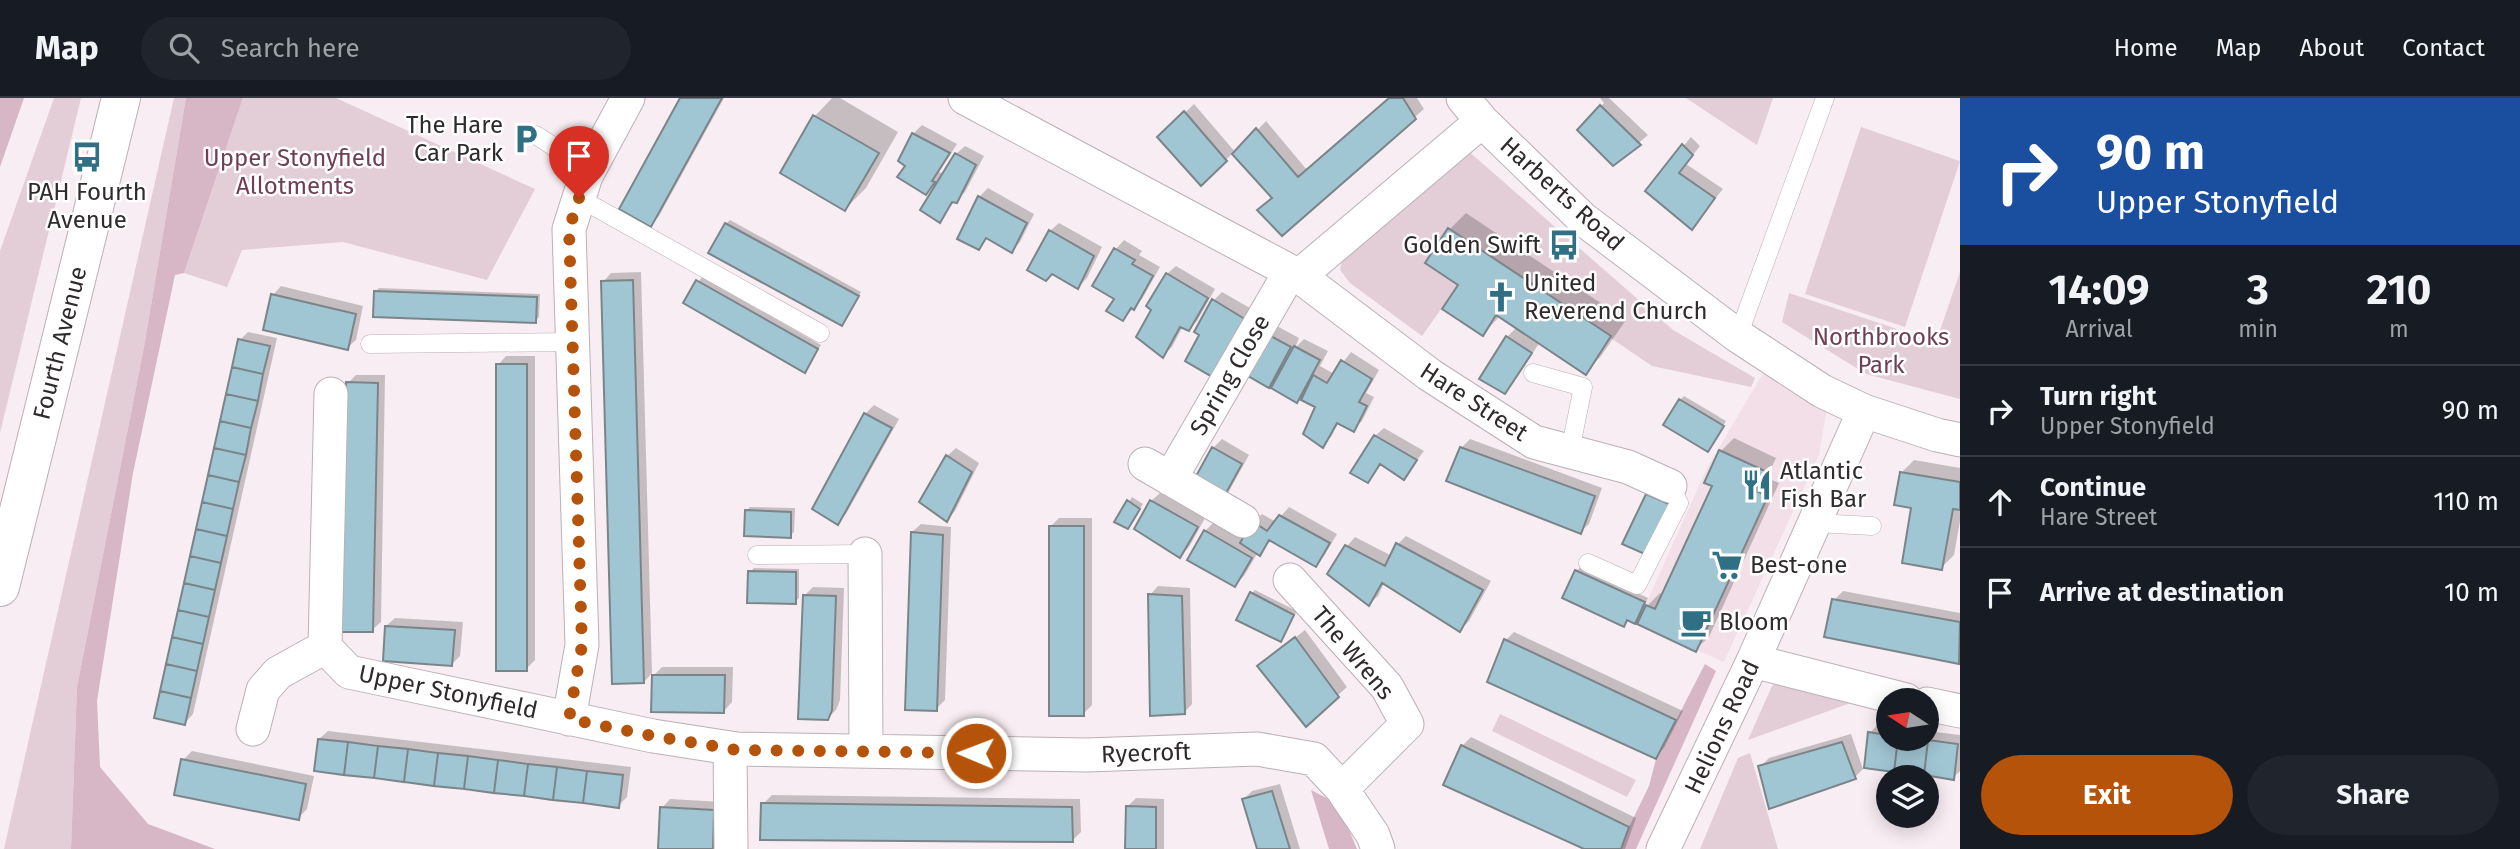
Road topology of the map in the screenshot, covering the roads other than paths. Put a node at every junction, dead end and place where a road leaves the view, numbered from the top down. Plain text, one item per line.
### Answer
1 (121, 98) edge
2 (628, 98) edge
3 (965, 98) edge
4 (1825, 98) edge
5 (1472, 109) edge
6 (537, 135) dead end
7 (584, 184) junction
8 (1295, 274) junction
9 (820, 333) dead end
10 (1738, 336) junction
11 (573, 342) junction
12 (370, 344) dead end
13 (1533, 373) dead end
14 (331, 394) dead end
15 (1864, 411) junction
16 (1960, 440) edge
17 (1570, 451) junction
18 (1670, 486) joint
19 (1243, 521) dead end
20 (1815, 523) junction
21 (1872, 526) dead end
22 (865, 554) joint
23 (757, 555) dead end
24 (1588, 563) dead end
25 (1290, 580) dead end
26 (0, 587) edge
27 (325, 647) junction
28 (1753, 661) junction
29 (1876, 692) edge
30 (1939, 707) edge
31 (1960, 711) edge
32 (569, 719) junction
33 (253, 729) dead end
34 (730, 748) junction
35 (866, 751) junction
36 (1342, 789) junction
37 (731, 849) edge
38 (1378, 849) edge
39 (1663, 849) edge

1 - 26 street, Fourth Avenue
2 - 7 street
3 - 8 street, Hare Street
4 - 10 lane
5 - 8 street
5 - 10 street, Harberts Road
6 - 7 lane
7 - 9 lane
7 - 11 street, Upper Stonyfield
8 - 17 street, Hare Street
8 - 19 street, Spring Close
10 - 15 street, Harberts Road
11 - 12 lane
11 - 32 street, Upper Stonyfield
13 - 17 lane
14 - 27 street
15 - 16 street, Harberts Road
15 - 20 street, Helions Road
17 - 18 street, Hare Street
18 - 24 lane
20 - 21 lane
20 - 28 street, Helions Road
22 - 23 lane
22 - 35 street
25 - 36 street, The Wrens
27 - 32 street, Upper Stonyfield
27 - 33 street
28 - 29 street
28 - 39 street, Helions Road
30 - 31 street
32 - 34 street, Ryecroft
34 - 35 street, Ryecroft
34 - 37 street
35 - 36 street, Ryecroft
36 - 38 street, Ryecroft

